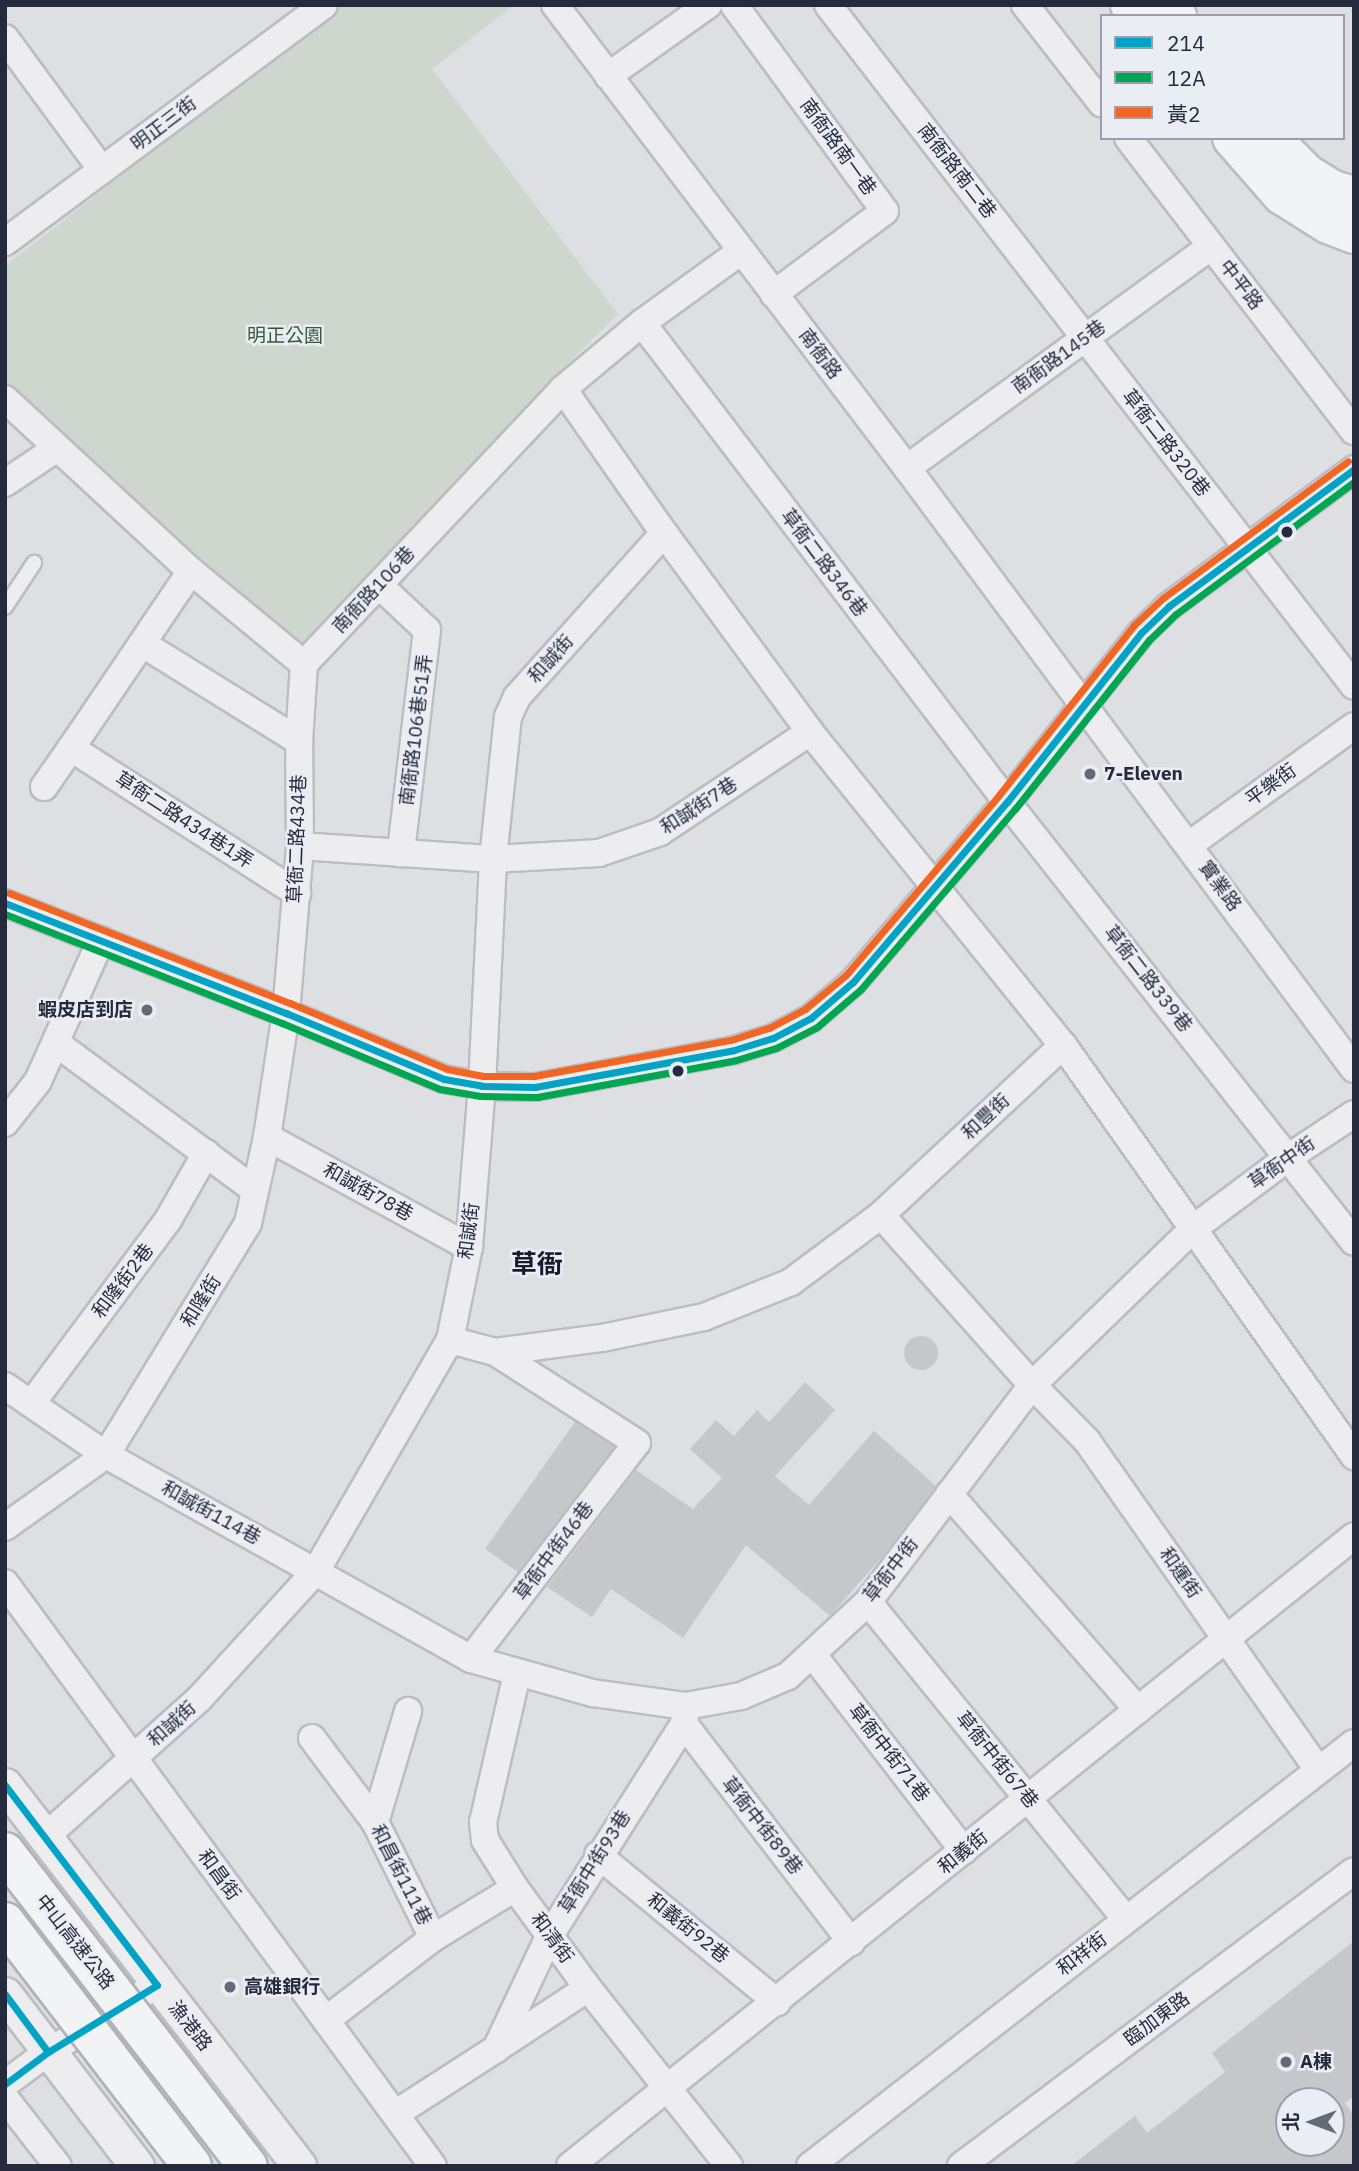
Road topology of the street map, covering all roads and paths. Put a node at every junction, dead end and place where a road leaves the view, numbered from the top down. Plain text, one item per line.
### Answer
1 (324, 5) edge
2 (555, 5) edge
3 (708, 5) edge
4 (734, 5) edge
5 (828, 5) edge
6 (1026, 5) edge
7 (5, 38) edge
8 (608, 76) junction
9 (1100, 101) edge
10 (1130, 140) edge
11 (1235, 140) edge
12 (1273, 140) edge
13 (102, 170) junction
14 (1354, 196) edge
15 (1354, 234) edge
16 (5, 242) edge
17 (1211, 246) junction
18 (741, 251) junction
19 (774, 294) junction
20 (642, 323) junction
21 (1085, 337) junction
22 (563, 389) junction
23 (5, 400) edge
24 (1354, 431) edge
25 (58, 448) junction
26 (907, 468) junction
27 (1354, 469) edge
28 (5, 482) edge
29 (664, 533) junction
30 (1247, 548) junction
31 (34, 563) dead end
32 (191, 571) junction
33 (379, 585) junction
34 (5, 607) edge
35 (143, 644) junction
36 (304, 664) junction
37 (1354, 686) edge
38 (1084, 705) junction
39 (1354, 726) edge
40 (810, 732) junction
41 (299, 741) junction
42 (71, 748) junction
43 (44, 787) dead end
44 (1007, 802) junction
45 (1189, 845) junction
46 (300, 846) junction
47 (401, 853) junction
48 (493, 859) junction
49 (937, 886) junction
50 (297, 893) junction
51 (5, 903) edge
52 (101, 940) junction
53 (286, 1013) junction
54 (56, 1043) junction
55 (1063, 1045) junction
56 (1354, 1069) edge
57 (482, 1086) junction
58 (1354, 1114) edge
59 (5, 1123) edge
60 (267, 1137) junction
61 (206, 1153) junction
62 (1289, 1157) junction
63 (256, 1190) junction
64 (881, 1216) junction
65 (1194, 1228) junction
66 (1354, 1242) edge
67 (469, 1247) junction
68 (450, 1340) junction
69 (495, 1352) junction
70 (1032, 1385) junction
71 (5, 1386) edge
72 (32, 1403) junction
73 (106, 1455) junction
74 (1354, 1455) edge
75 (950, 1494) junction
76 (5, 1527) edge
77 (1354, 1536) edge
78 (316, 1571) junction
79 (5, 1583) edge
80 (868, 1602) junction
81 (1227, 1639) junction
82 (813, 1655) junction
83 (471, 1659) junction
84 (517, 1674) junction
85 (1138, 1710) junction
86 (408, 1711) dead end
87 (685, 1715) junction
88 (312, 1738) dead end
89 (1354, 1743) edge
90 (133, 1758) junction
91 (1318, 1770) junction
92 (5, 1785) edge
93 (1029, 1799) junction
94 (374, 1822) junction
95 (45, 1837) junction
96 (964, 1851) junction
97 (5, 1852) edge
98 (598, 1855) junction
99 (1354, 1871) edge
100 (515, 1888) junction
101 (1126, 1919) junction
102 (5, 1922) edge
103 (550, 1935) junction
104 (433, 1938) junction
105 (851, 1942) junction
106 (157, 1984) junction
107 (588, 1988) junction
108 (5, 1994) edge
109 (777, 2002) junction
110 (326, 2020) junction
111 (496, 2049) junction
112 (48, 2052) junction
113 (5, 2084) edge
114 (668, 2089) junction
115 (5, 2098) edge
116 (395, 2114) junction
117 (58, 2166) edge
118 (136, 2166) edge
119 (192, 2166) edge
120 (248, 2166) edge
121 (299, 2166) edge
122 (433, 2166) edge
123 (570, 2166) edge
124 (729, 2166) edge
125 (810, 2166) edge
126 (961, 2166) edge

1 - 13 street, 明正三街
2 - 8 street, 南衙路
3 - 8 street
4 - 19 street, 南衙路南一巷
5 - 21 street, 南衙路南二巷
6 - 9 street
7 - 13 street
8 - 18 street, 南衙路
10 - 17 street, 中平路
11 - 15 highway
12 - 14 highway
13 - 16 street, 明正三街
17 - 21 street, 南衙路145巷
17 - 24 street, 中平路
18 - 19 street, 南衙路
18 - 20 street, 南衙路106巷
19 - 26 street, 南衙路
20 - 22 street, 南衙路106巷
20 - 44 street, 草衙二路346巷
21 - 26 street, 南衙路145巷
21 - 30 street, 草衙二路320巷
22 - 29 street
22 - 33 street, 南衙路106巷
23 - 25 street
25 - 28 street
25 - 32 street
26 - 38 street, 南衙路
27 - 30 street
29 - 40 street
29 - 48 street, 和誠街
30 - 37 street, 草衙二路320巷
30 - 38 street
31 - 34 lane
32 - 35 street
32 - 36 street
33 - 36 street, 南衙路106巷
33 - 47 street, 南衙路106巷51弄
35 - 41 street
35 - 42 street
36 - 41 street, 草衙二路434巷
38 - 44 street
38 - 45 street, 實業路
39 - 45 street, 平樂街
40 - 48 street, 和誠街7巷
40 - 49 street
41 - 46 street, 草衙二路434巷
42 - 43 street
42 - 50 street, 草衙二路434巷1弄
44 - 49 street
44 - 62 street, 草衙二路339巷
45 - 56 street, 實業路
46 - 47 street, 和誠街7巷
46 - 50 street, 草衙二路434巷
47 - 48 street, 和誠街7巷
48 - 57 street, 和誠街
49 - 55 street
49 - 57 street
50 - 53 street, 草衙二路434巷
51 - 52 street
52 - 53 street
52 - 54 street
53 - 57 street
53 - 60 street, 和隆街
54 - 59 street
54 - 61 street
55 - 64 street, 和豐街
55 - 65 street
57 - 67 street, 和誠街
58 - 62 street, 草衙中街
60 - 63 street, 和隆街
60 - 67 street, 和誠街78巷
61 - 63 street
61 - 72 street, 和隆街2巷
62 - 65 street, 草衙中街
62 - 66 street, 草衙二路339巷
63 - 73 street, 和隆街
64 - 69 street, 和豐街
64 - 70 street, 和運街
65 - 70 street, 草衙中街
65 - 74 street
67 - 68 street, 和誠街
68 - 69 street, 和豐街
68 - 78 street, 和誠街
69 - 83 street, 草衙中街46巷
70 - 75 street, 草衙中街
70 - 81 street, 和運街
71 - 72 street, 和誠街114巷
72 - 73 street, 和誠街114巷
73 - 76 street, 和隆街
73 - 78 street, 和誠街114巷
75 - 80 street, 草衙中街
75 - 85 street
77 - 81 street, 和義街
78 - 83 street, 草衙中街
78 - 90 street, 和誠街
79 - 90 street, 和昌街
80 - 82 street, 草衙中街
80 - 93 street, 草衙中街67巷
81 - 85 street, 和義街
81 - 91 street, 和運街
82 - 87 street, 草衙中街
82 - 96 street, 草衙中街71巷
83 - 84 street, 草衙中街
84 - 87 street, 草衙中街
84 - 100 street, 和清街
85 - 93 street, 和義街
86 - 94 street
87 - 98 street, 草衙中街93巷
87 - 105 street, 草衙中街89巷
88 - 94 street, 和昌街111巷
89 - 91 street, 和祥街
90 - 95 street, 和誠街
90 - 110 street, 和昌街
91 - 101 street, 和祥街
92 - 95 street, 漁港路
93 - 96 street, 和義街
93 - 101 street, 草衙中街67巷
94 - 104 street, 和昌街111巷
95 - 106 street, 漁港路
96 - 105 street, 和義街
97 - 120 highway, 中山高速公路, bridge
98 - 103 street, 草衙中街93巷
98 - 109 street, 和義街92巷
99 - 126 street, 臨加東路
100 - 103 street, 和清街
100 - 104 street
101 - 125 street, 和祥街
102 - 119 highway, bridge
103 - 107 street, 和清街
103 - 111 street, 草衙中街93巷
104 - 110 street, 和昌街111巷
105 - 109 street, 和義街
106 - 112 street
106 - 121 street, 漁港路
107 - 111 street
107 - 114 street, 和清街
108 - 112 street
109 - 114 street, 和義街
110 - 116 street, 和昌街
111 - 116 street
112 - 113 street
112 - 118 street
114 - 123 street, 和義街
114 - 124 street, 和清街
115 - 117 street
116 - 122 street, 和昌街

